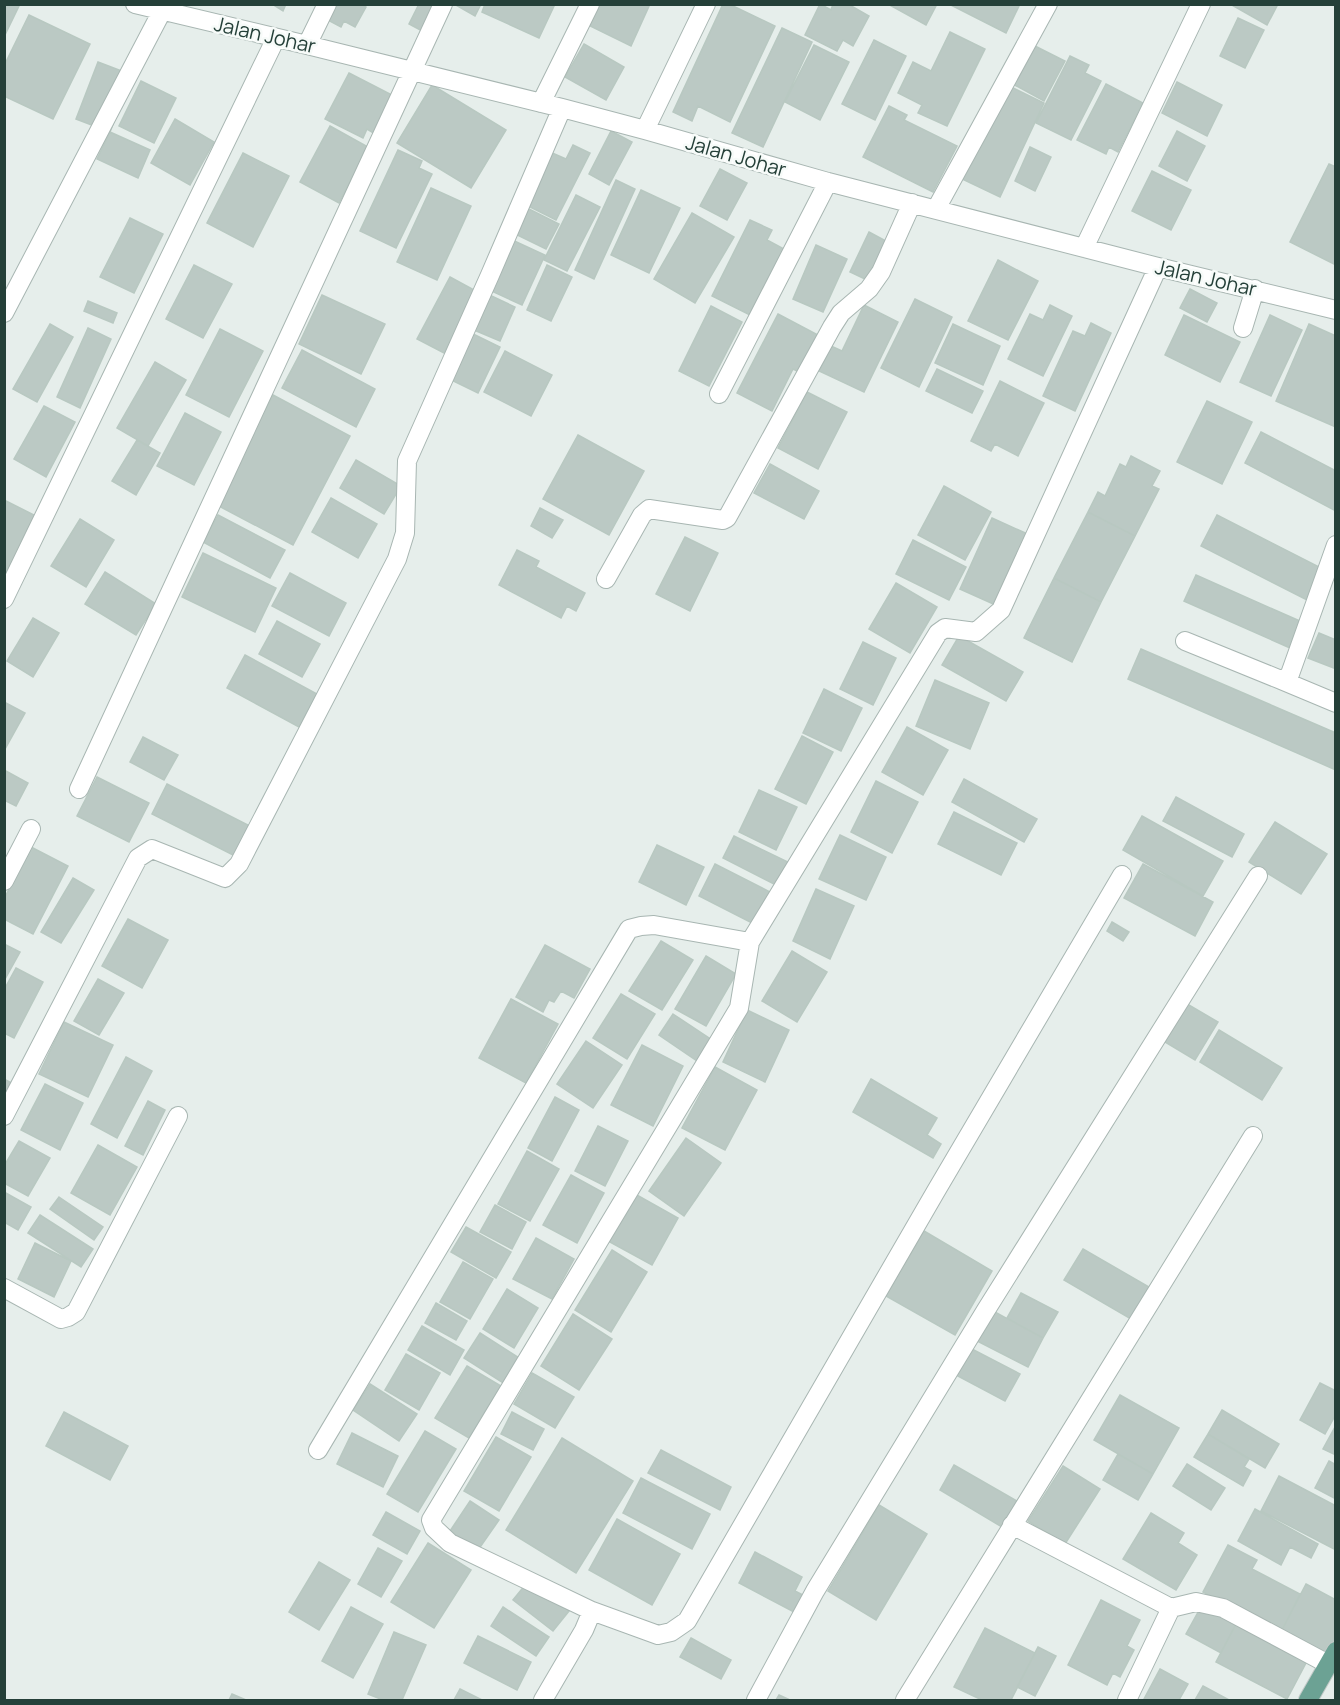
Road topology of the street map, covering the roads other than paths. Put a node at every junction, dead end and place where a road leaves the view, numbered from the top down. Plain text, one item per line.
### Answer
1 (135, 4) edge
2 (327, 4) edge
3 (443, 4) edge
4 (590, 4) edge
5 (706, 4) edge
6 (1048, 4) edge
7 (1201, 4) edge
8 (162, 11) junction
9 (276, 38) junction
10 (308, 45) junction
11 (412, 71) junction
12 (541, 103) junction
13 (562, 108) junction
14 (645, 130) junction
15 (828, 182) junction
16 (912, 203) junction
17 (936, 209) junction
18 (1084, 248) junction
19 (1158, 267) junction
20 (1255, 289) junction
21 (1335, 310) edge
22 (4, 313) edge
23 (1243, 328) dead end
24 (719, 394) dead end
25 (1335, 545) edge
26 (606, 579) dead end
27 (4, 599) edge
28 (1185, 641) dead end
29 (1281, 680) junction
30 (1335, 703) edge
31 (79, 789) dead end
32 (31, 829) dead end
33 (1122, 875) dead end
34 (1258, 876) dead end
35 (4, 880) edge
36 (750, 942) junction
37 (4, 1116) edge
38 (178, 1116) dead end
39 (1253, 1136) dead end
40 (4, 1288) edge
41 (318, 1450) dead end
42 (1012, 1525) junction
43 (1171, 1608) junction
44 (592, 1611) junction
45 (1332, 1657) edge
46 (543, 1701) edge
47 (756, 1701) edge
48 (905, 1701) edge
49 (1127, 1701) edge
50 (1308, 1701) edge

1 - 8 street, Jalan Johar
2 - 10 street
3 - 11 street
4 - 12 street
5 - 14 street
6 - 17 street
7 - 18 street
8 - 9 street, Jalan Johar
8 - 22 street
9 - 10 street, Jalan Johar
9 - 27 street
10 - 11 street, Jalan Johar
11 - 12 street, Jalan Johar
11 - 31 street
12 - 13 street, Jalan Johar
13 - 14 street, Jalan Johar
13 - 37 street
14 - 15 street, Jalan Johar
15 - 16 street, Jalan Johar
15 - 24 street
16 - 17 street, Jalan Johar
16 - 26 street
17 - 18 street, Jalan Johar
18 - 19 street, Jalan Johar
19 - 20 street, Jalan Johar
19 - 36 street
20 - 21 street, Jalan Johar
20 - 23 street
25 - 29 street
28 - 29 street
29 - 30 street
32 - 35 street
33 - 44 street
34 - 47 street
36 - 41 street
36 - 44 street
38 - 40 street
39 - 42 street
42 - 43 street
42 - 48 street
43 - 45 street
43 - 49 street
44 - 46 street
45 - 50 main road

